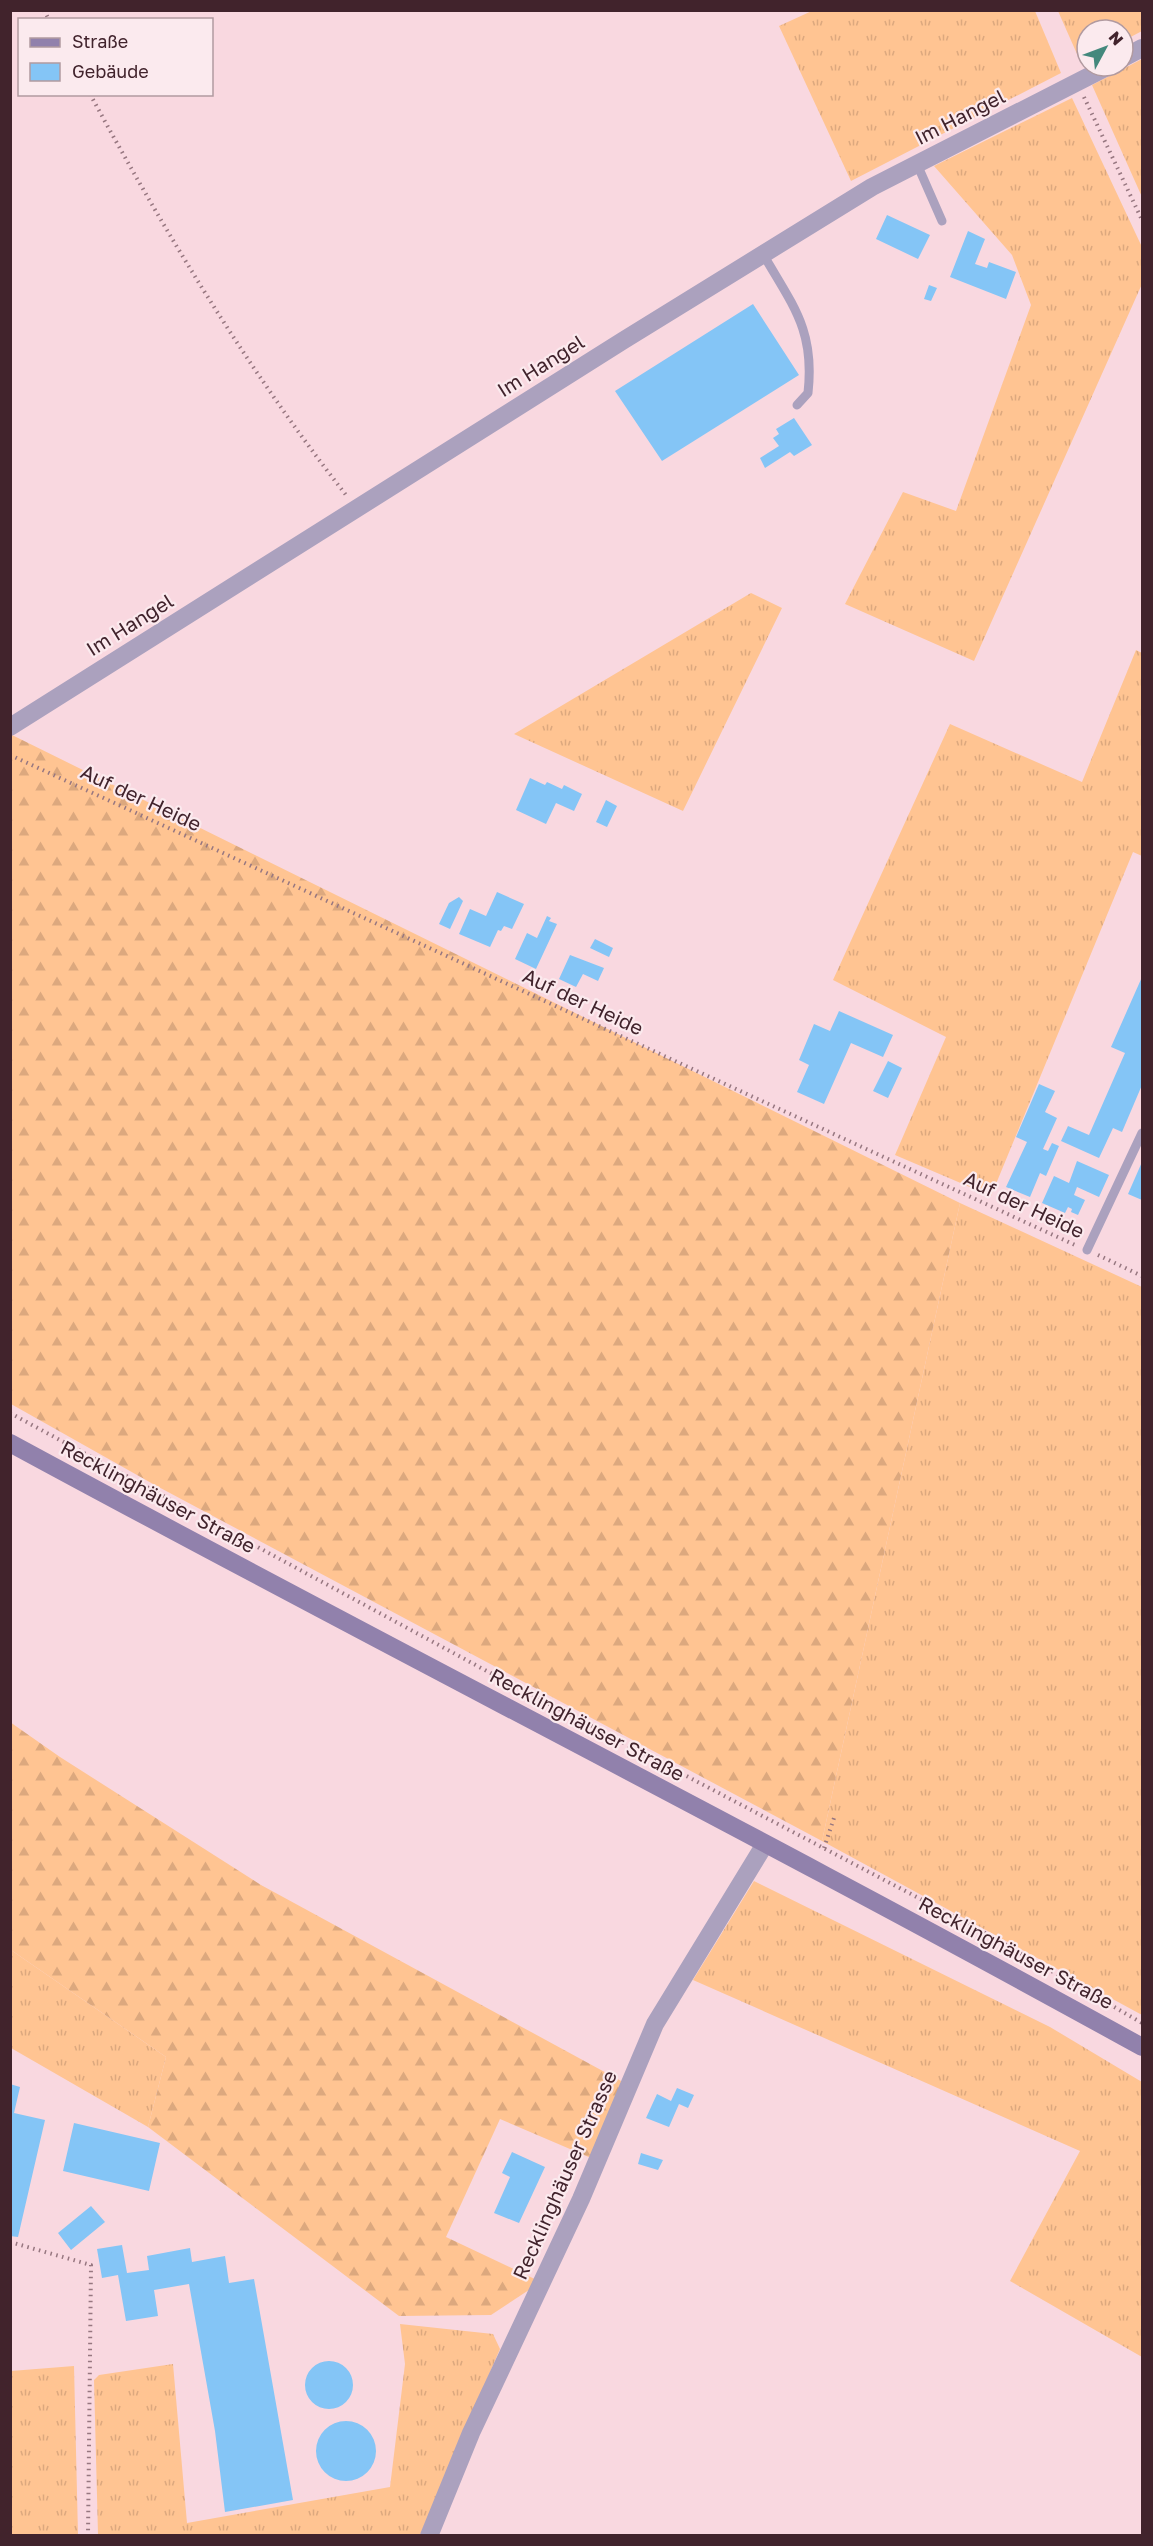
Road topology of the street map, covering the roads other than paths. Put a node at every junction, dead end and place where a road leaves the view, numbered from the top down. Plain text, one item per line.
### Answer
1 (1086, 78) edge
2 (917, 164) junction
3 (942, 221) dead end
4 (763, 254) junction
5 (797, 405) dead end
6 (10, 727) edge
7 (1143, 1133) edge
8 (1087, 1250) road end
9 (10, 1443) edge
10 (765, 1844) junction
11 (1143, 2047) edge
12 (429, 2535) edge

1 - 2 street, Im Hangel
2 - 3 lane
2 - 4 street, Im Hangel
4 - 5 lane
4 - 6 street, Im Hangel
7 - 8 lane
9 - 10 main road, Recklinghäuser Straße
10 - 11 main road, Recklinghäuser Straße
10 - 12 street, Recklinghäuser Strasse

